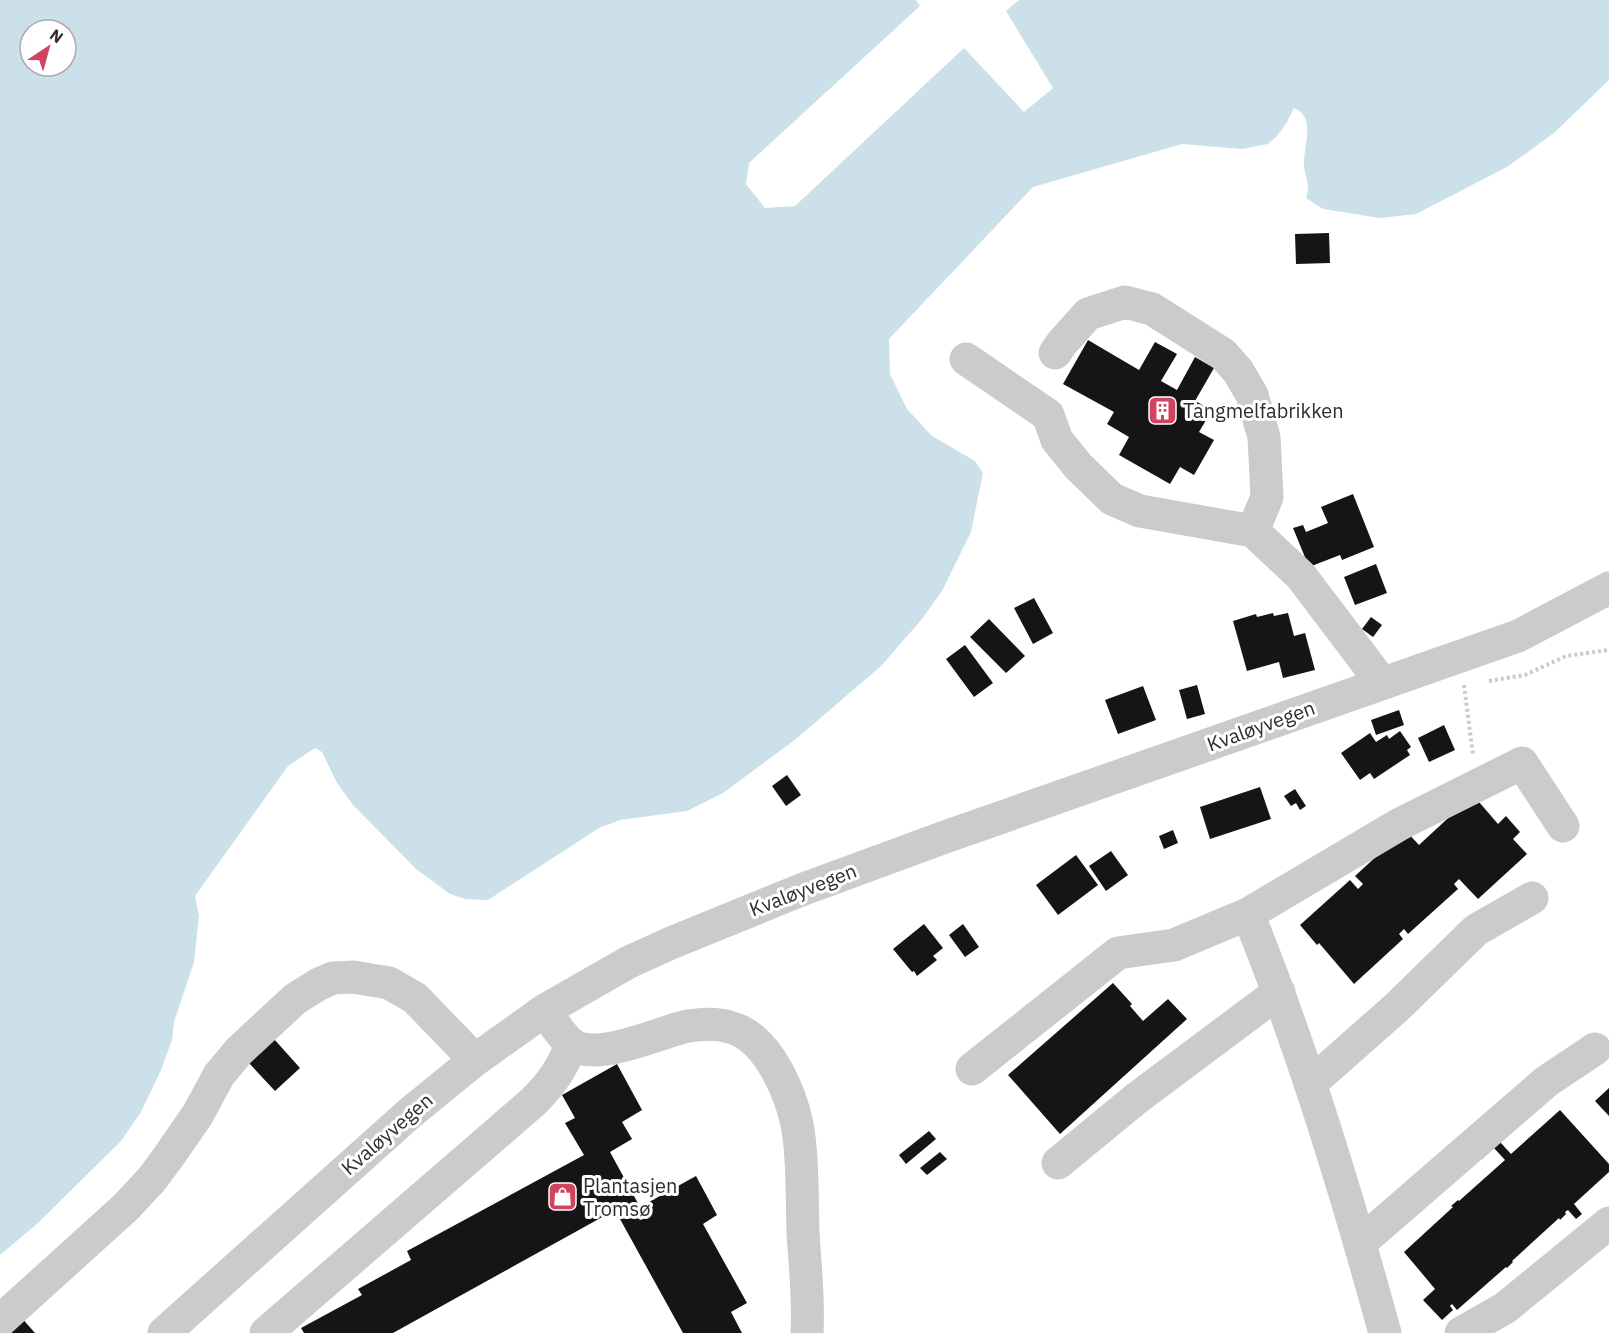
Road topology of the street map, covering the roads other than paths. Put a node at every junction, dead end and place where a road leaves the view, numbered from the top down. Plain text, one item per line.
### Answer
1 (1055, 353) dead end
2 (966, 359) dead end
3 (1253, 531) junction
4 (1609, 588) edge
5 (1609, 613) edge
6 (1542, 625) junction
7 (1382, 683) junction
8 (1563, 826) dead end
9 (1532, 897) dead end
10 (1248, 914) junction
11 (1278, 992) junction
12 (545, 1010) junction
13 (571, 1044) junction
14 (1596, 1049) dead end
15 (475, 1060) junction
16 (972, 1069) dead end
17 (1310, 1084) junction
18 (1058, 1163) dead end
19 (1609, 1223) edge
20 (1360, 1243) junction
21 (0, 1321) edge
22 (164, 1333) edge
23 (266, 1333) edge
24 (807, 1333) edge
25 (1384, 1333) edge
26 (1461, 1333) edge

1 - 3 street
2 - 3 street
3 - 7 street
4 - 6 street, Kvaløyvegen
5 - 6 street, Kvaløyvegen
6 - 7 street, Kvaløyvegen
7 - 12 street, Kvaløyvegen
8 - 10 street
9 - 17 street
10 - 11 street
10 - 16 street
11 - 17 street
11 - 18 street
12 - 13 street
12 - 15 street, Kvaløyvegen
13 - 23 street
13 - 24 street
14 - 20 street
15 - 21 street
15 - 22 street, Kvaløyvegen
17 - 20 street
19 - 26 street
20 - 25 street

